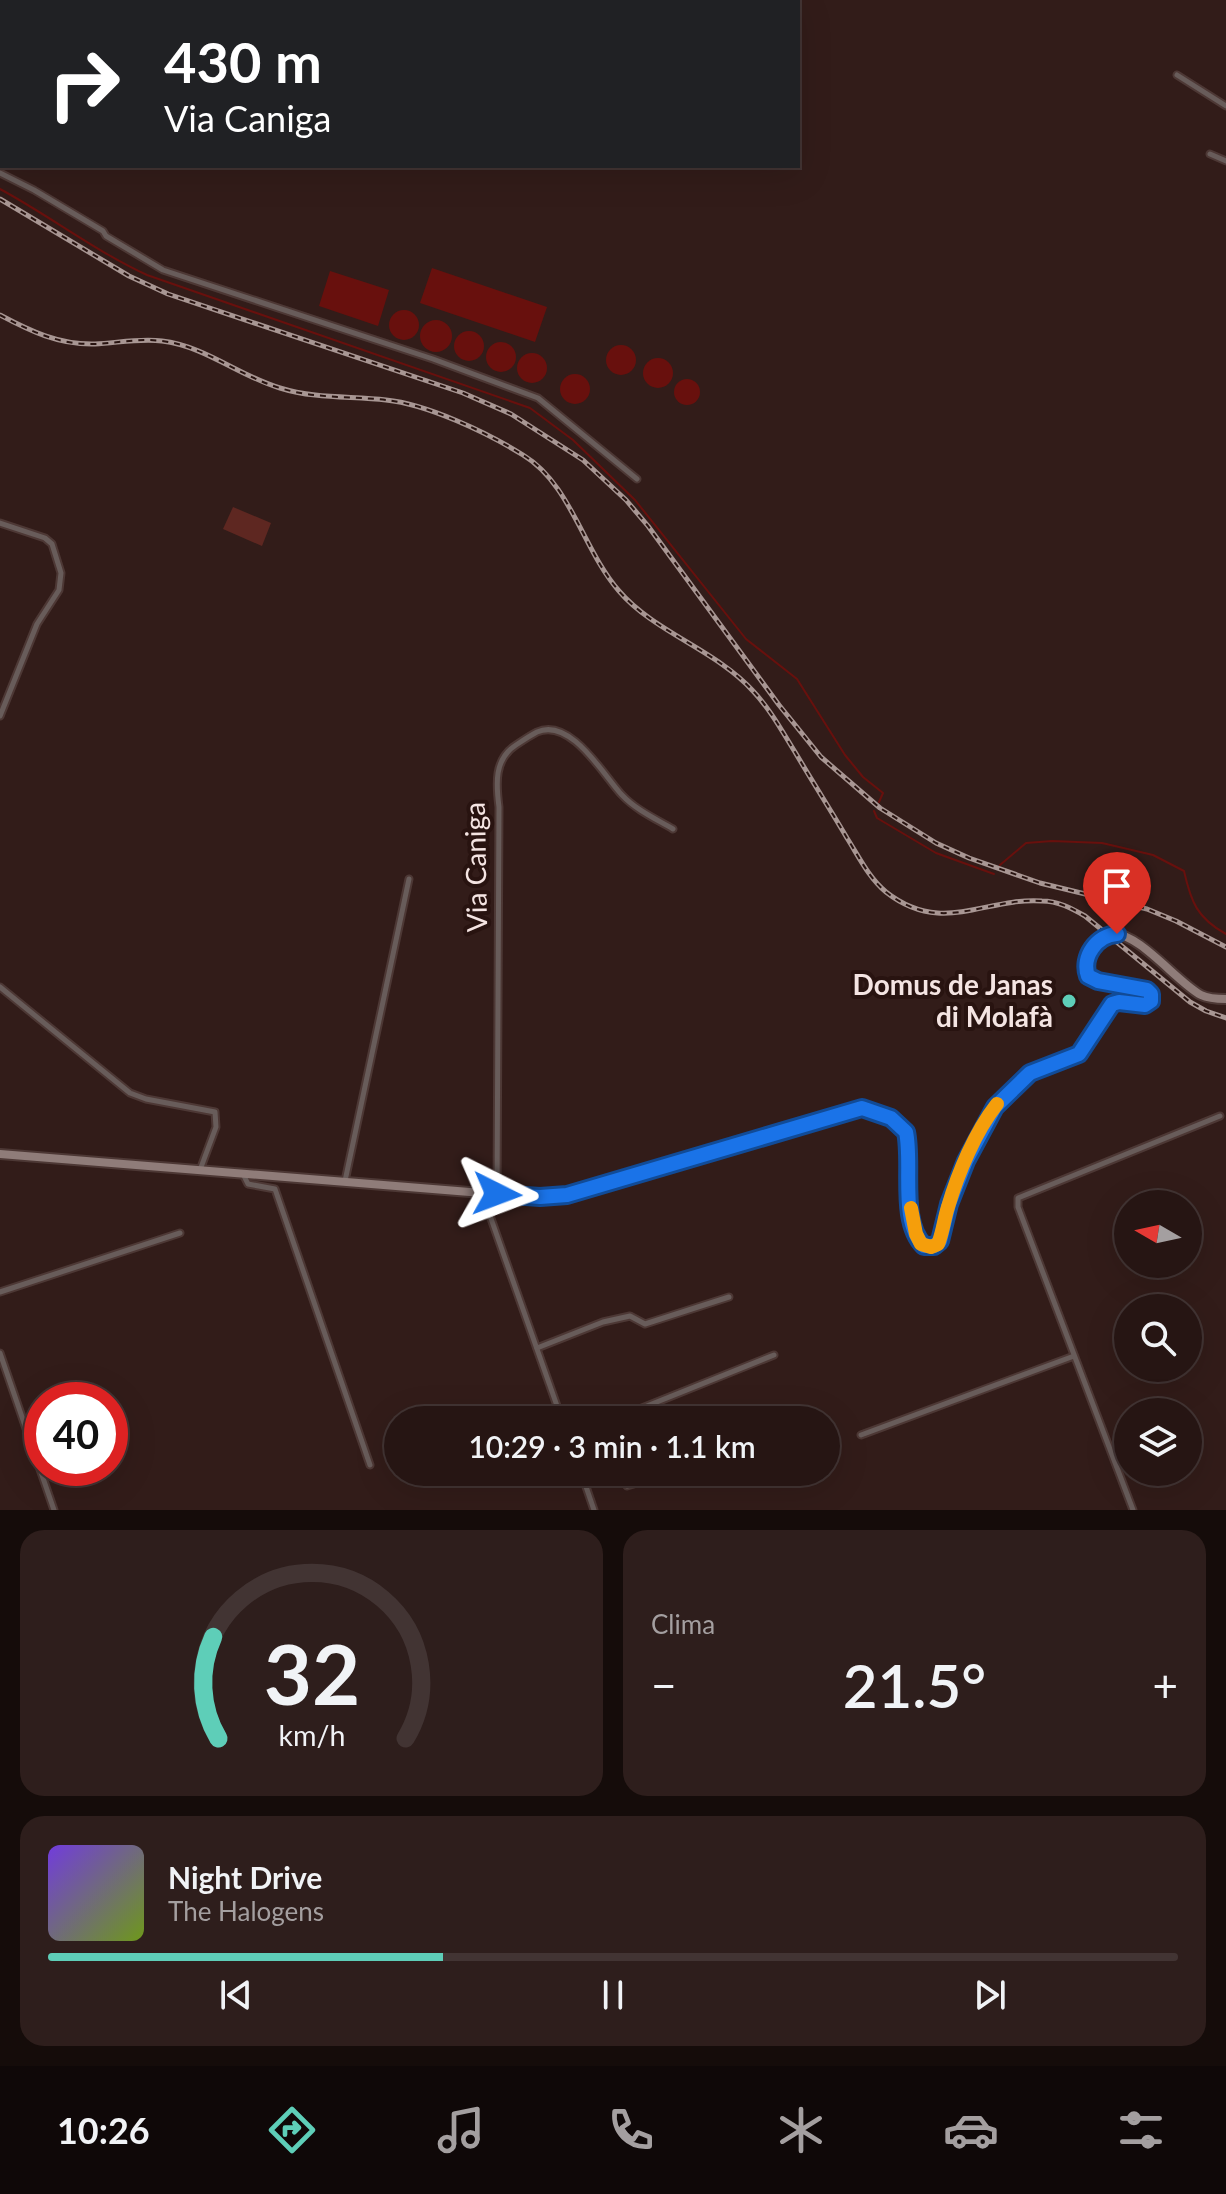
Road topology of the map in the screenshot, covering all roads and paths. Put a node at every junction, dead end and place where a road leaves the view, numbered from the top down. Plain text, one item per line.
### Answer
1 (1177, 75) dead end
2 (1226, 106) edge
3 (1210, 154) dead end
4 (1226, 161) edge
5 (0, 173) edge
6 (637, 479) dead end
7 (0, 523) edge
8 (0, 716) edge
9 (673, 829) dead end
10 (409, 879) dead end
11 (0, 987) edge
12 (1226, 999) edge
13 (1220, 1116) dead end
14 (0, 1154) edge
15 (200, 1170) junction
16 (243, 1173) junction
17 (345, 1181) junction
18 (482, 1193) junction
19 (497, 1194) junction
20 (180, 1233) dead end
21 (0, 1292) edge
22 (729, 1297) dead end
23 (537, 1348) junction
24 (0, 1353) edge
25 (774, 1355) dead end
26 (1074, 1356) junction
27 (557, 1406) edge
28 (647, 1406) edge
29 (861, 1435) dead end
30 (370, 1465) dead end
31 (586, 1486) edge
32 (54, 1510) edge
33 (594, 1510) edge
34 (1133, 1510) edge

1 - 2 street
3 - 4 street
5 - 6 street
7 - 8 street
9 - 19 street, Via Caniga
10 - 17 street
11 - 15 street
12 - 19 street
13 - 26 street
14 - 15 street
15 - 16 street
16 - 17 street
16 - 30 street
17 - 18 street
18 - 19 street
18 - 23 street
20 - 21 street
22 - 23 street
23 - 27 street
24 - 32 street
25 - 28 street
26 - 29 street
26 - 34 street
31 - 33 street

